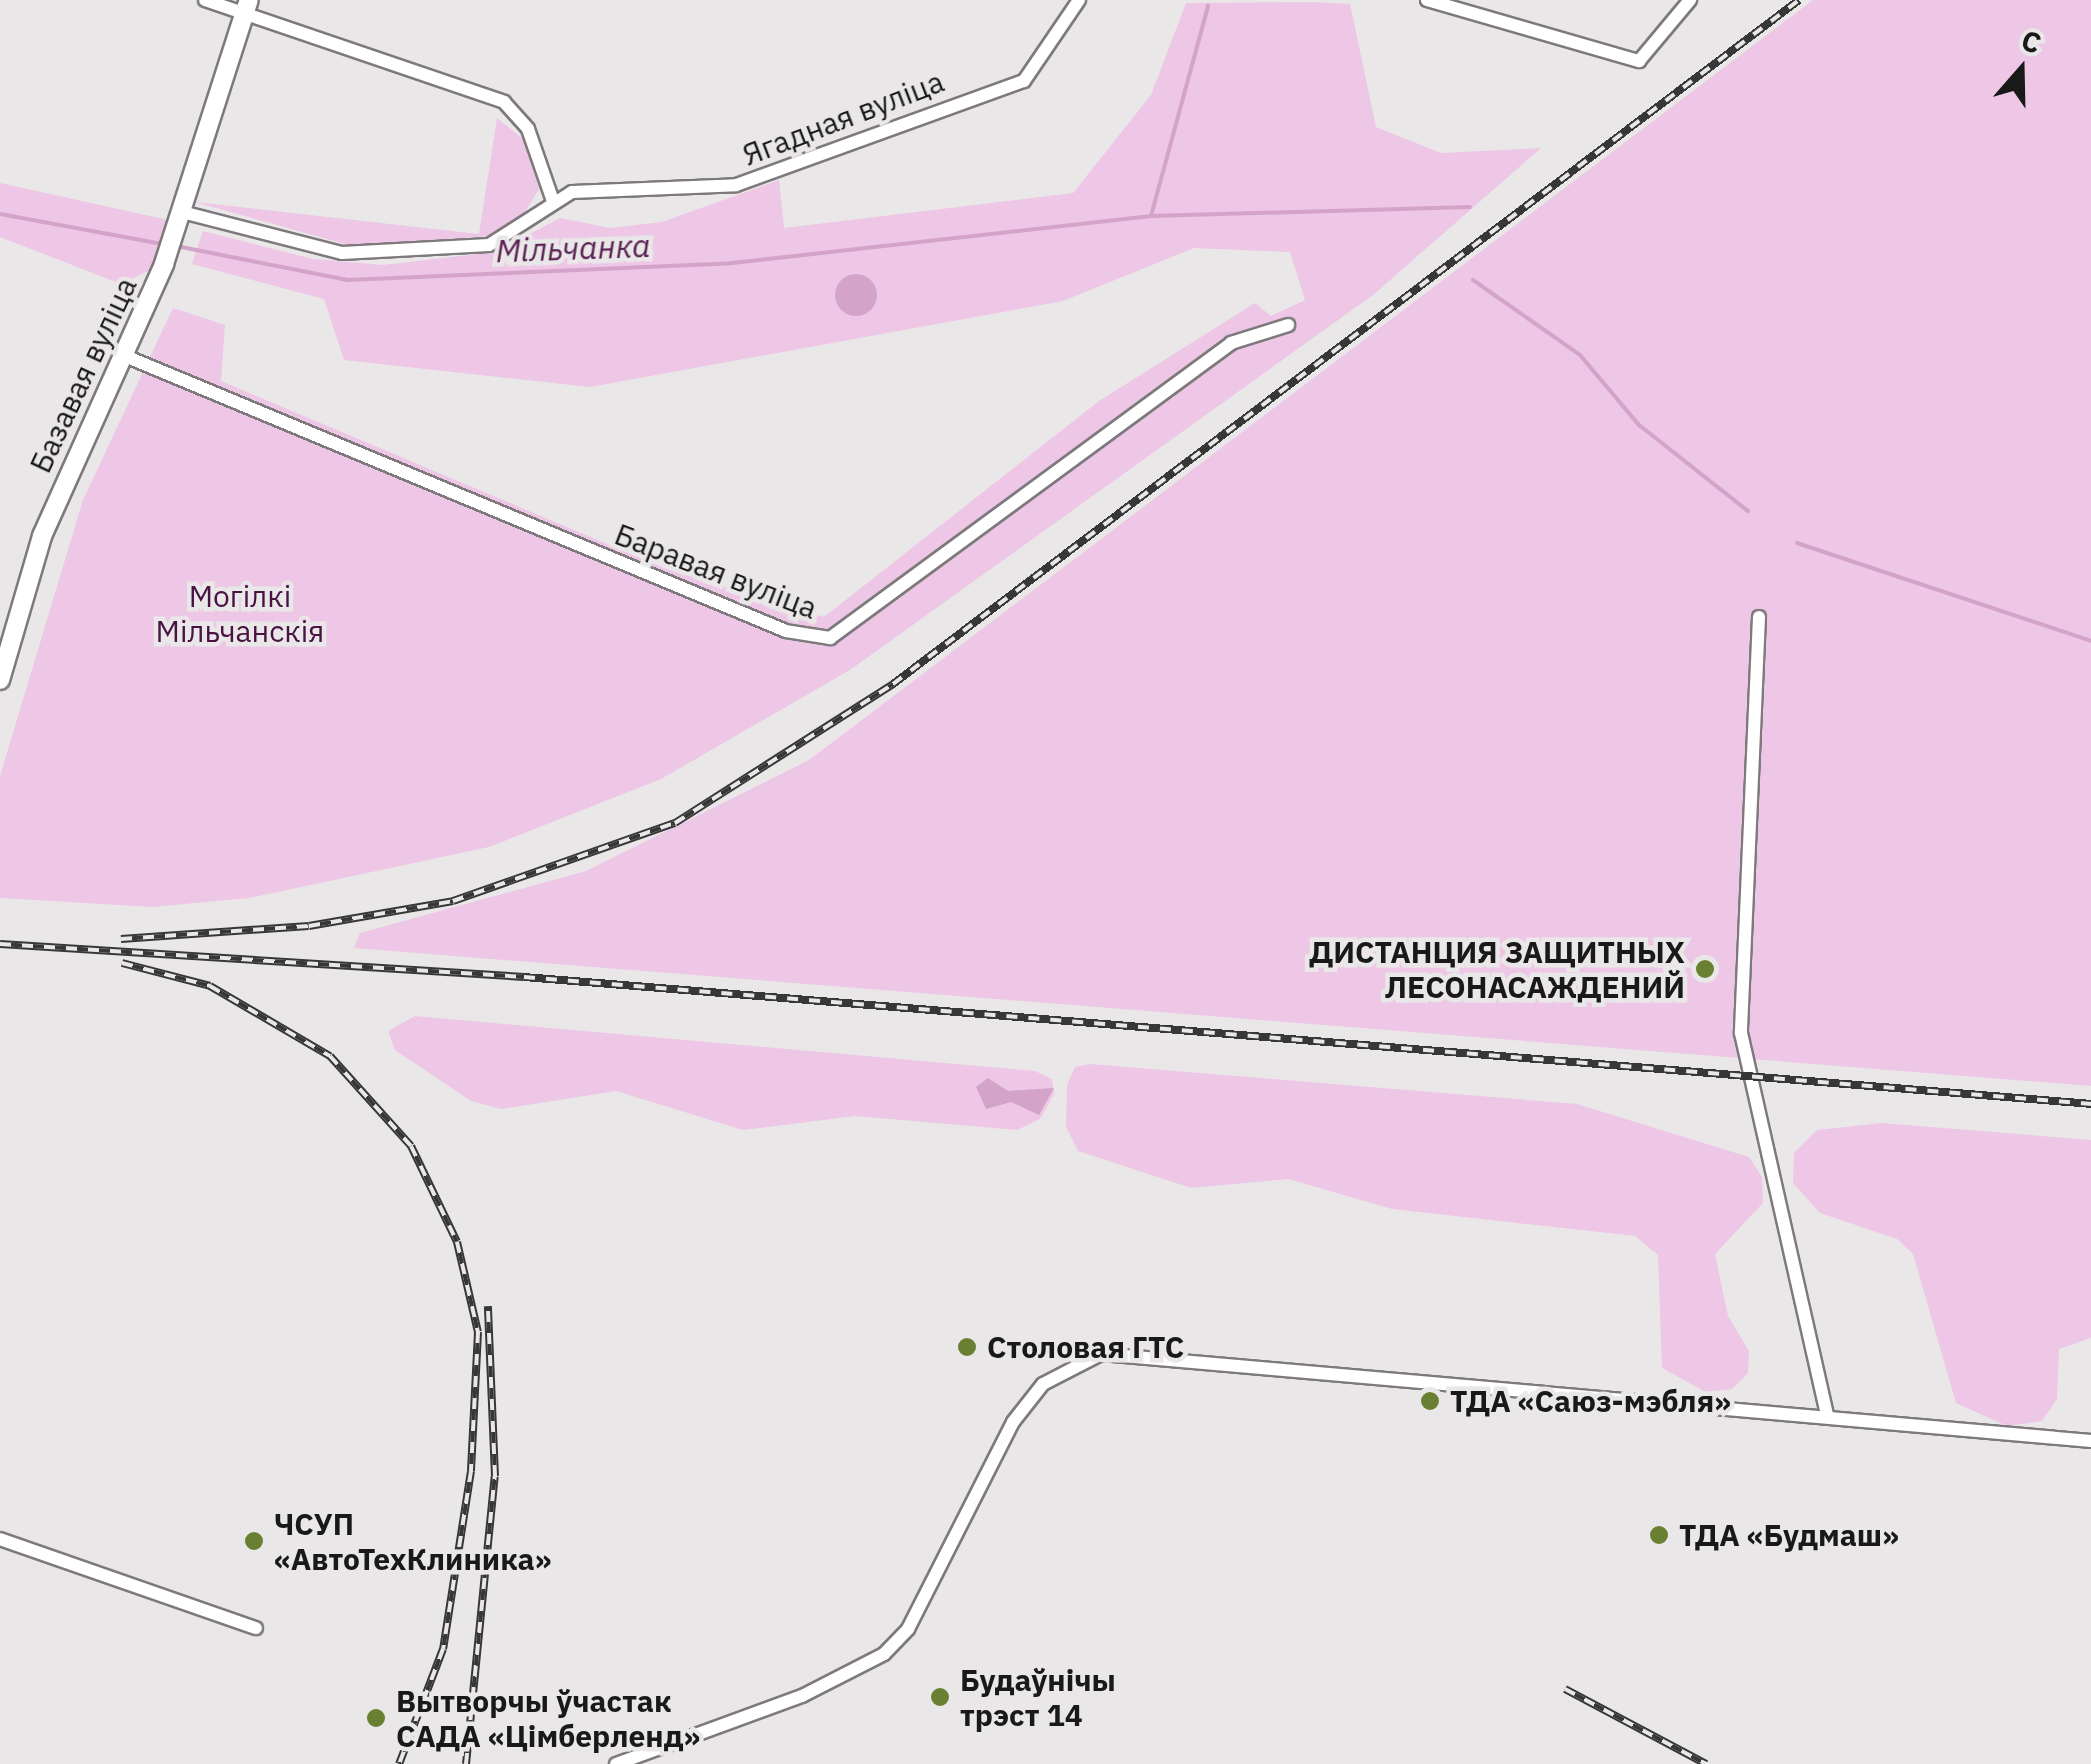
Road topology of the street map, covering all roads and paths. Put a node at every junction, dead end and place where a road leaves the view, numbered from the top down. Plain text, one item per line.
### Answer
1 (205, 0) edge
2 (1079, 0) edge
3 (1427, 0) edge
4 (1690, 0) edge
5 (247, 8) edge
6 (554, 201) junction
7 (180, 218) junction
8 (1288, 325) dead end
9 (125, 356) junction
10 (1759, 617) dead end
11 (0, 680) edge
12 (1826, 1414) junction
13 (2091, 1441) edge
14 (0, 1539) edge
15 (256, 1628) dead end
16 (616, 1764) edge

1 - 5 street
2 - 6 street, Ягадная вуліца
3 - 4 street
5 - 6 street
5 - 7 street, Базавая вуліца
6 - 7 street, Ягадная вуліца
7 - 9 street, Базавая вуліца
8 - 9 street, Баравая вуліца
9 - 11 street, Базавая вуліца
10 - 12 street
12 - 13 street
12 - 16 street
14 - 15 street

